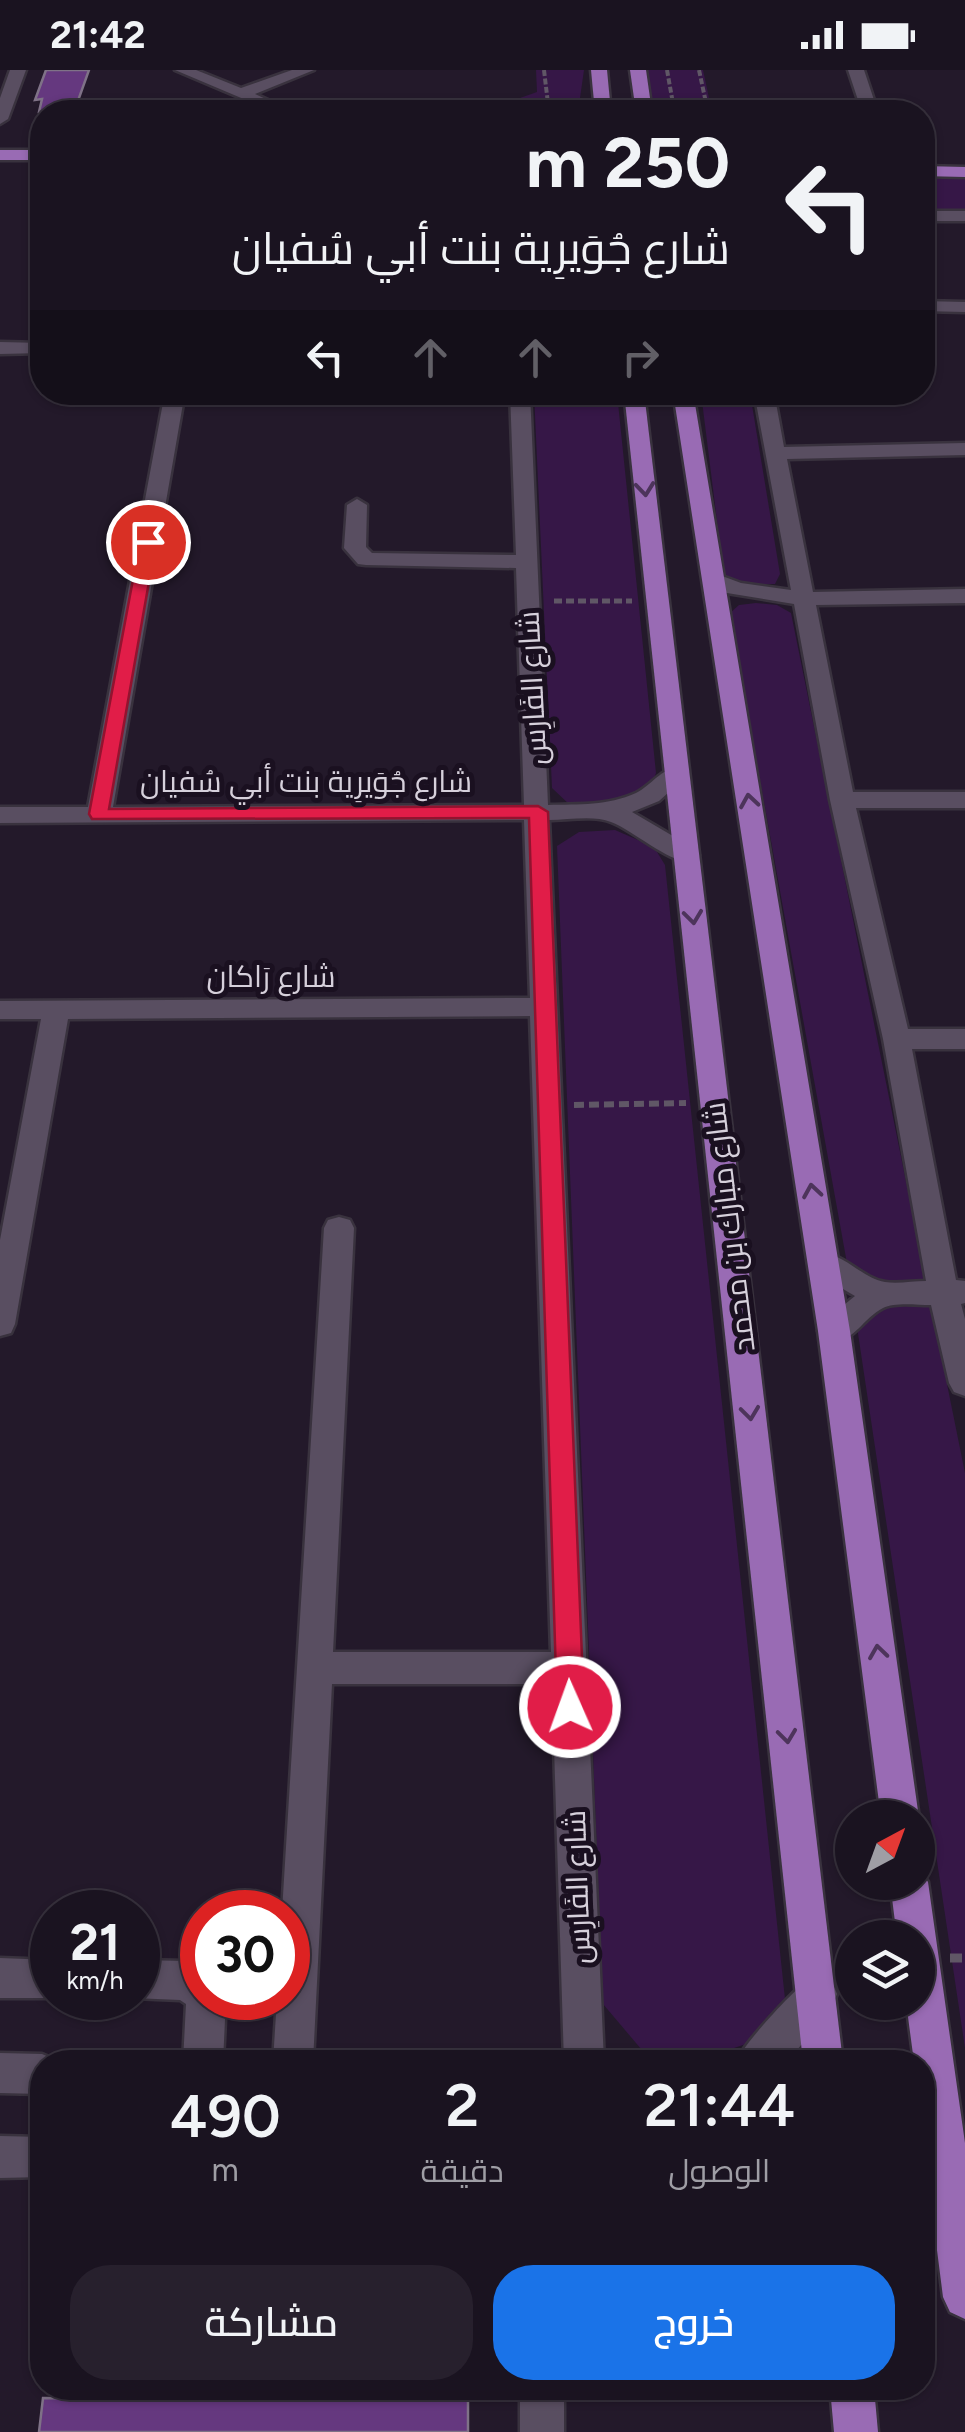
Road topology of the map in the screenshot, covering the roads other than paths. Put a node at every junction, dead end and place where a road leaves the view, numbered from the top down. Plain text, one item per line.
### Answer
1 (18, 70) edge
2 (184, 70) edge
3 (306, 70) edge
4 (599, 70) edge
5 (638, 70) edge
6 (856, 70) edge
7 (242, 93) junction
8 (258, 100) edge
9 (602, 100) edge
10 (642, 100) edge
11 (866, 100) edge
12 (0, 120) edge
13 (935, 154) edge
14 (965, 154) edge
15 (0, 155) edge
16 (30, 155) edge
17 (935, 171) edge
18 (0, 172) edge
19 (30, 172) edge
20 (965, 172) edge
21 (935, 216) edge
22 (965, 216) edge
23 (935, 306) edge
24 (965, 306) edge
25 (0, 348) edge
26 (30, 348) edge
27 (0, 366) edge
28 (30, 366) edge
29 (173, 405) edge
30 (520, 405) edge
31 (635, 405) edge
32 (685, 405) edge
33 (767, 405) edge
34 (965, 449) edge
35 (776, 452) junction
36 (357, 505) dead end
37 (526, 562) junction
38 (714, 579) junction
39 (791, 596) junction
40 (965, 596) edge
41 (719, 612) junction
42 (677, 774) junction
43 (842, 800) junction
44 (965, 800) edge
45 (538, 812) junction
46 (612, 812) junction
47 (99, 814) junction
48 (0, 815) edge
49 (686, 855) junction
50 (543, 1007) junction
51 (0, 1010) edge
52 (56, 1010) junction
53 (898, 1039) junction
54 (965, 1039) edge
55 (339, 1228) dead end
56 (823, 1263) junction
57 (954, 1292) edge
58 (878, 1294) junction
59 (0, 1324) edge
60 (834, 1331) junction
61 (965, 1382) edge
62 (314, 1668) junction
63 (569, 1668) junction
64 (898, 1800) edge
65 (0, 1978) edge
66 (30, 1979) edge
67 (817, 1994) junction
68 (204, 2020) edge
69 (928, 2020) edge
70 (203, 2050) edge
71 (294, 2050) edge
72 (584, 2050) edge
73 (770, 2050) edge
74 (822, 2050) edge
75 (932, 2050) edge
76 (935, 2073) edge
77 (0, 2074) edge
78 (30, 2074) edge
79 (0, 2157) edge
80 (30, 2157) edge
81 (965, 2297) edge
82 (542, 2400) edge
83 (853, 2400) edge
84 (542, 2432) edge
85 (856, 2432) edge

1 - 12 street
2 - 7 street
3 - 7 street
4 - 9 main road
5 - 10 main road
6 - 11 street
7 - 8 street
13 - 14 main road
15 - 16 main road
17 - 20 main road
18 - 19 main road
21 - 22 street
23 - 24 street
25 - 26 street
27 - 28 street
29 - 47 street
30 - 37 street, شارع الفَارِس
31 -> 42 main road, شارع مبارك بن محمد
32 - 38 main road
33 - 35 street
34 - 35 street
35 - 39 street
36 - 37 street
37 - 45 street, شارع الفَارِس
38 - 39 street
38 - 41 main road
39 - 40 street
39 - 41 street
39 - 43 street
56 -> 41 main road
42 - 46 street, شارع جُوَيرِية بنت أبي سُفيان
42 - 49 main road, شارع مبارك بن محمد
43 - 44 street
43 - 53 street
45 - 46 street, شارع جُوَيرِية بنت أبي سُفيان
45 - 47 street, شارع جُوَيرِية بنت أبي سُفيان
45 - 50 street, شارع الفَارِس
46 - 49 street
47 - 48 street, شارع جُوَيرِية بنت أبي سُفيان
49 -> 67 main road, شارع مبارك بن محمد
50 - 52 street, شارع رَاكان
50 - 63 street, شارع الفَارِس
51 - 52 street, شارع رَاكان
52 - 59 street
53 - 54 street
53 - 57 street
55 - 62 street
56 - 58 street
56 - 60 main road
57 - 58 street
57 - 61 street
58 - 60 street
64 -> 60 main road
62 - 63 street
62 - 71 street
63 - 72 street, شارع الفَارِس
65 - 66 street
67 - 73 street
67 - 74 main road, شارع مبارك بن محمد
68 - 70 street
69 - 75 main road
76 - 81 main road
77 - 78 street
79 - 80 street
82 - 84 street
83 - 85 main road

